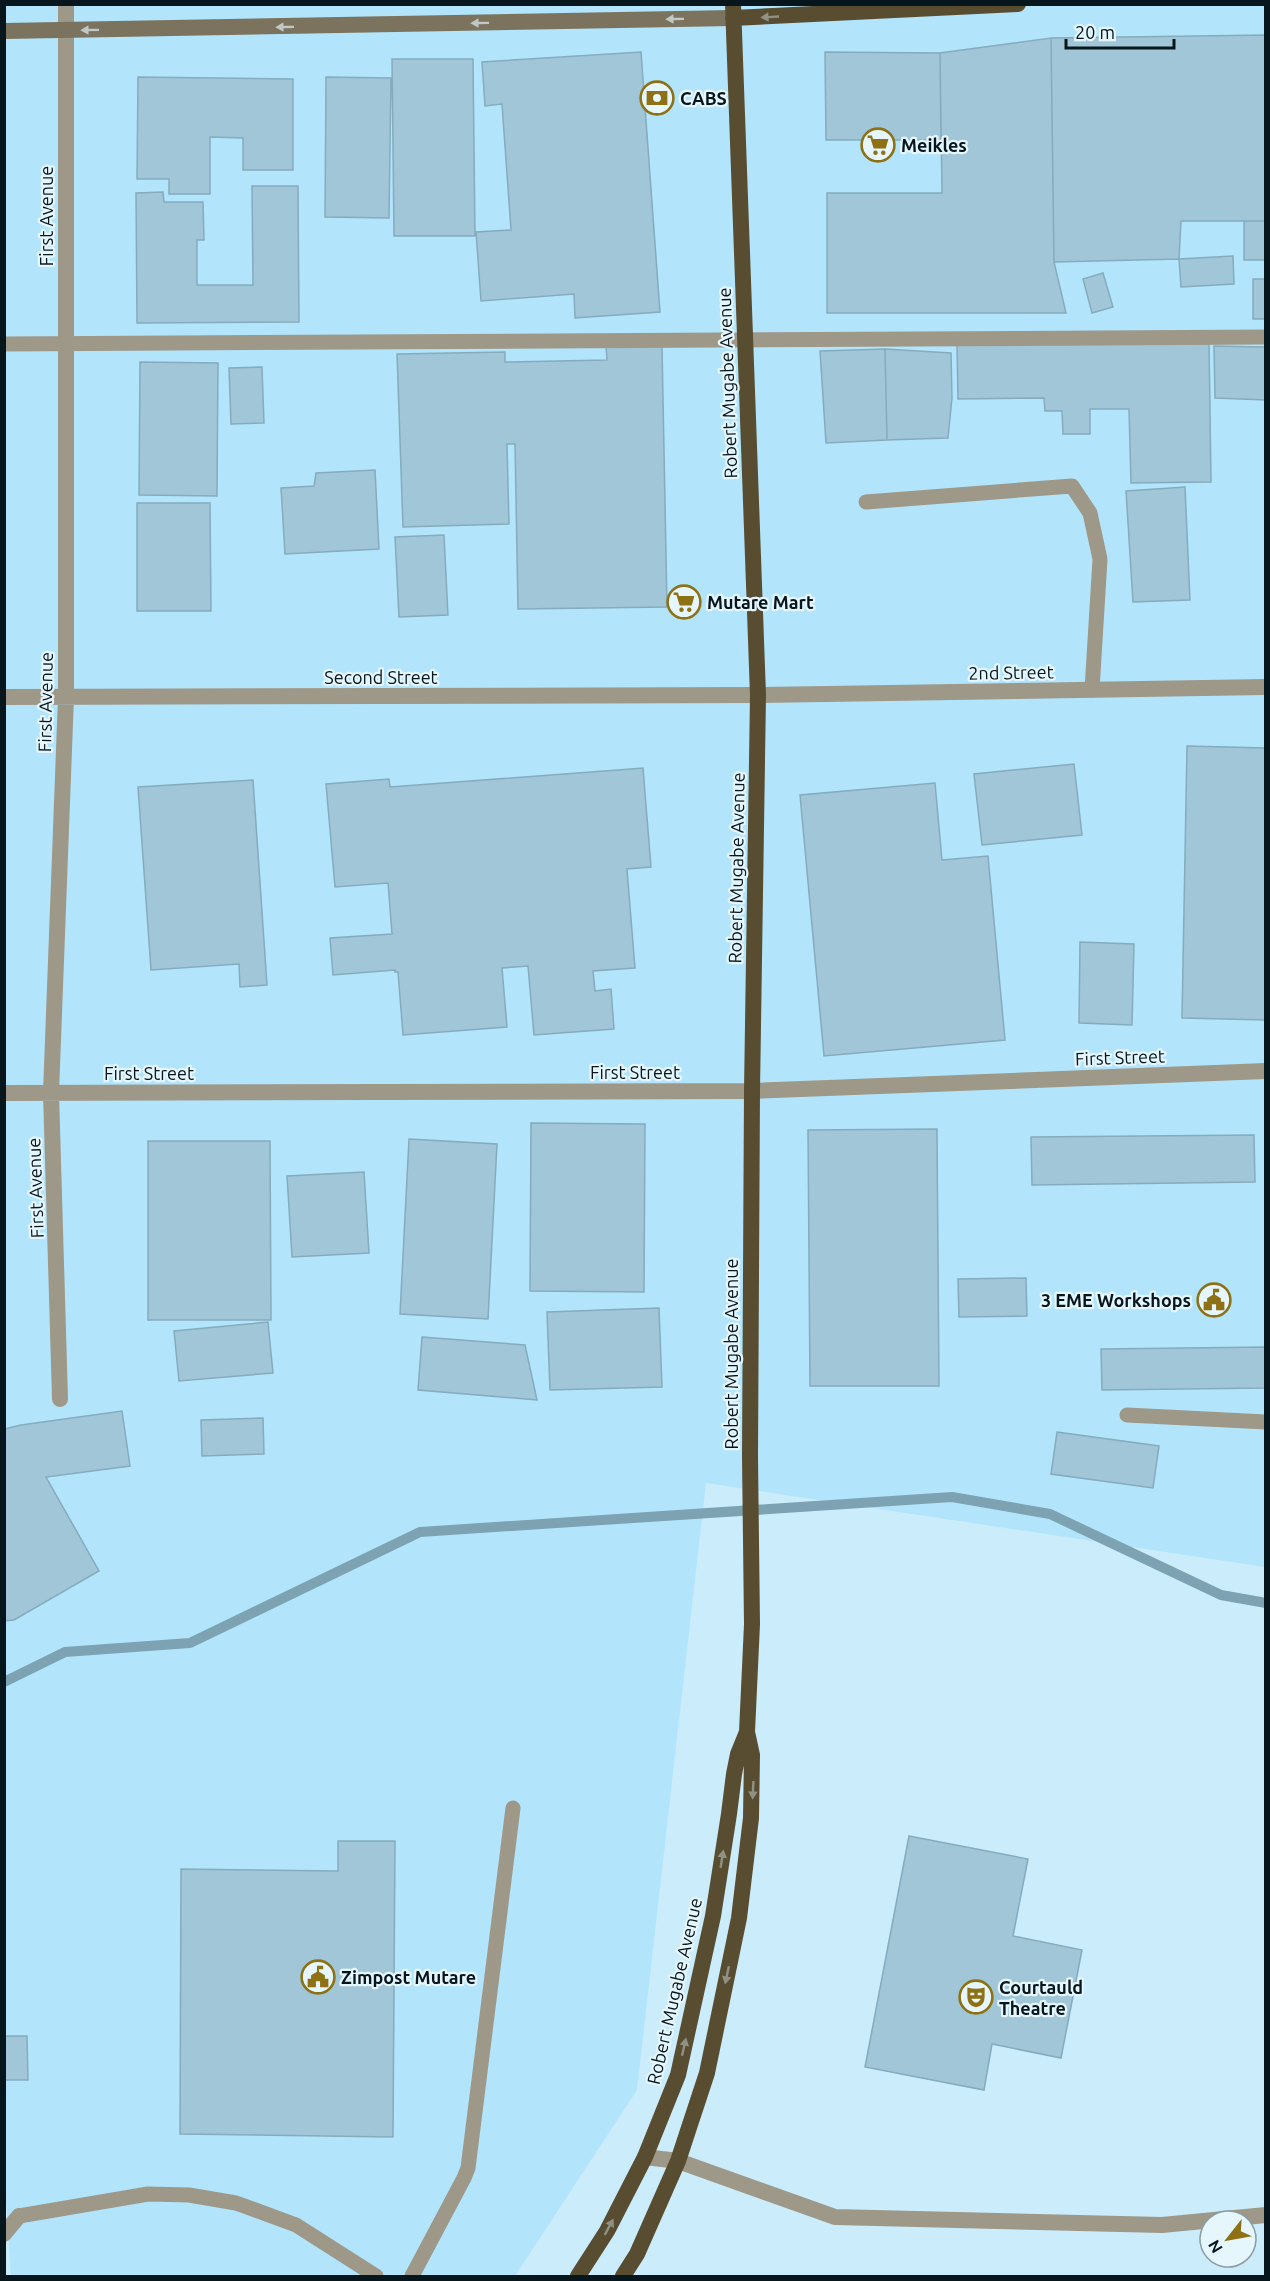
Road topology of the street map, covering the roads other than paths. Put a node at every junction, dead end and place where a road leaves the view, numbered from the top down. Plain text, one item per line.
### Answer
1 (66, 4) edge
2 (1018, 4) edge
3 (733, 11) edge
4 (65, 31) junction
5 (4, 32) edge
6 (1266, 337) edge
7 (745, 340) junction
8 (4, 344) edge
9 (65, 344) junction
10 (866, 502) dead end
11 (1266, 687) edge
12 (1092, 690) junction
13 (758, 695) junction
14 (4, 697) edge
15 (66, 697) junction
16 (1266, 1071) edge
17 (752, 1091) junction
18 (4, 1093) edge
19 (51, 1093) junction
20 (60, 1399) dead end
21 (1127, 1415) dead end
22 (1266, 1422) edge
23 (747, 1732) junction
24 (513, 1808) dead end
25 (645, 2157) junction
26 (678, 2161) junction
27 (1266, 2215) edge
28 (19, 2216) joint
29 (4, 2234) edge
30 (376, 2277) edge
31 (412, 2277) edge
32 (578, 2277) edge
33 (623, 2277) edge

1 - 4 street, First Avenue
2 -> 3 highway
3 -> 4 main road
3 - 7 highway, Robert Mugabe Avenue
4 - 5 main road
4 - 9 street, First Avenue
6 - 7 lane
7 - 9 lane
7 - 13 highway, Robert Mugabe Avenue
8 - 9 lane
9 - 15 street, First Avenue
10 - 12 lane
11 - 12 street, 2nd Street
12 - 13 street, 2nd Street
13 - 15 street, Second Street
13 - 17 highway, Robert Mugabe Avenue
14 - 15 street, Second Street
15 - 19 street, First Avenue
16 - 17 street, First Street
17 - 19 street, First Street
17 - 23 highway, Robert Mugabe Avenue
18 - 19 street, First Street
19 - 20 street, First Avenue
21 - 22 lane
25 -> 23 highway, Robert Mugabe Avenue
23 -> 26 highway, Robert Mugabe Avenue
24 - 31 lane
25 - 26 street
32 -> 25 highway, Robert Mugabe Avenue
26 - 27 street
26 - 33 highway, Robert Mugabe Avenue
28 - 29 street
28 - 30 lane

